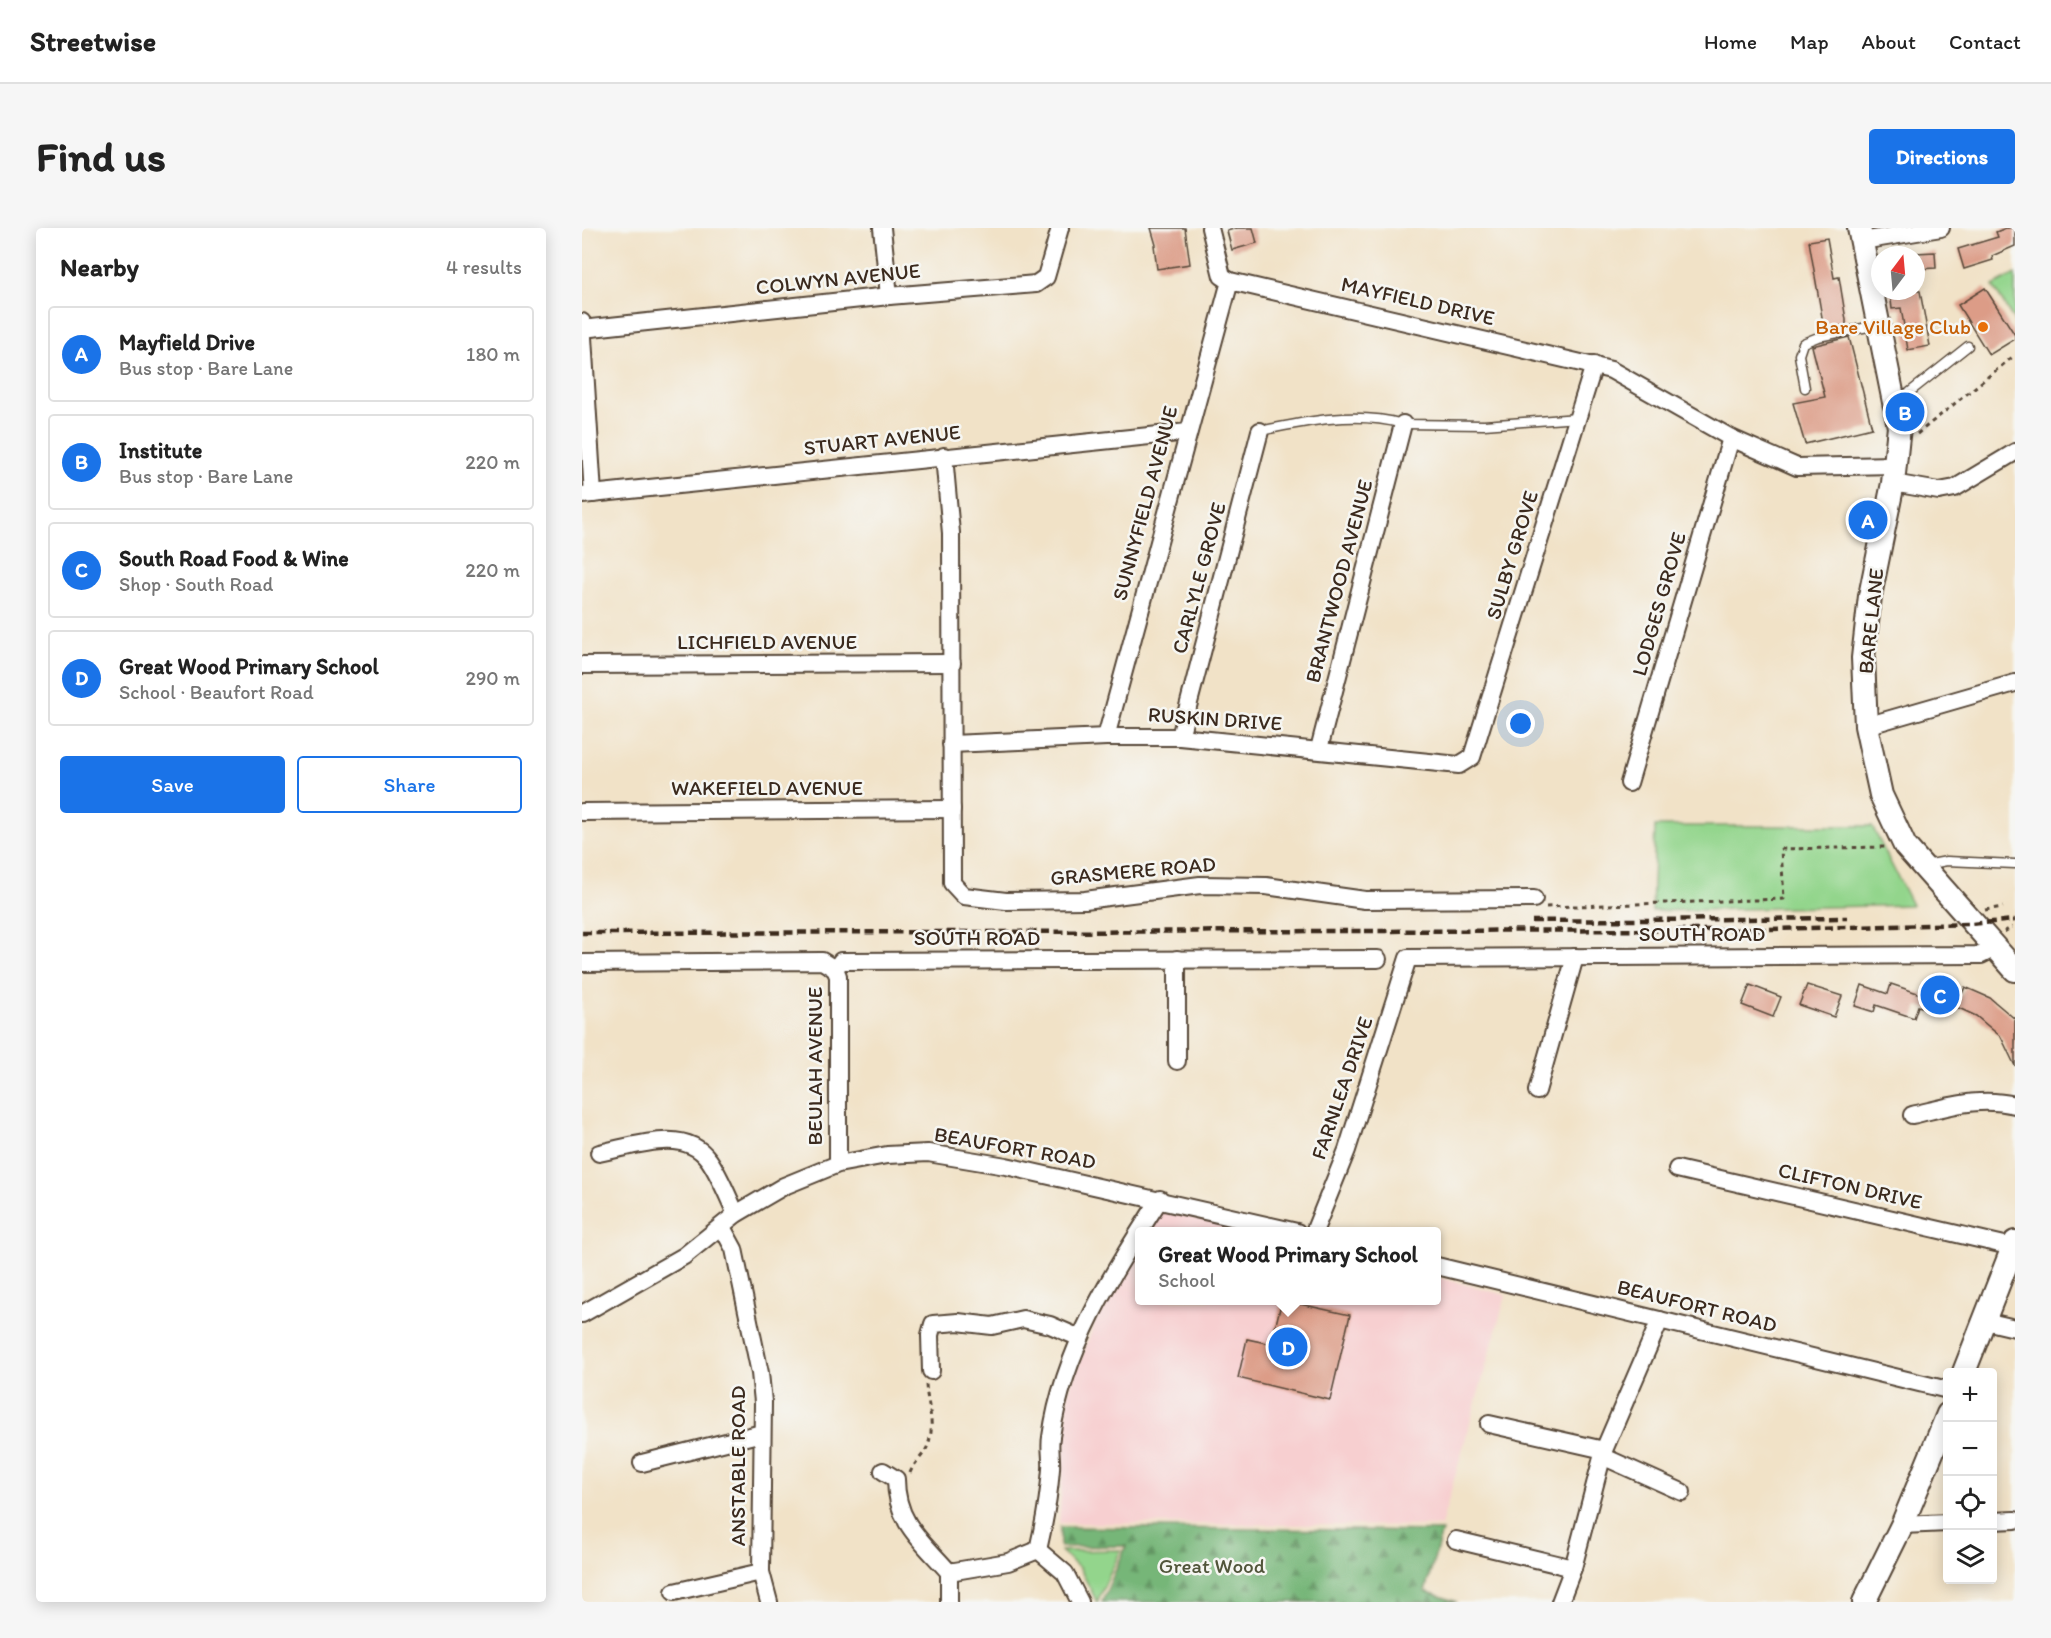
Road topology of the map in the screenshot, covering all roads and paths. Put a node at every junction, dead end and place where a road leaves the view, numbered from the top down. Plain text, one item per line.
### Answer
1 (882, 228) edge
2 (1060, 228) edge
3 (1210, 228) edge
4 (1941, 228) edge
5 (1861, 235) edge
6 (1230, 281) junction
7 (889, 296) junction
8 (582, 322) edge
9 (1878, 325) junction
10 (582, 328) edge
11 (1968, 346) dead end
12 (2015, 356) edge
13 (1594, 365) junction
14 (1805, 388) dead end
15 (1895, 404) junction
16 (1578, 418) junction
17 (1403, 424) junction
18 (1260, 431) joint
19 (1188, 432) junction
20 (1731, 438) junction
21 (2015, 452) edge
22 (944, 456) junction
23 (1895, 466) junction
24 (587, 494) edge
25 (952, 663) junction
26 (582, 665) edge
27 (2015, 683) edge
28 (1866, 726) junction
29 (1106, 737) junction
30 (1180, 737) junction
31 (951, 744) junction
32 (1319, 749) junction
33 (1472, 757) joint
34 (1629, 783) dead end
35 (952, 809) junction
36 (582, 812) edge
37 (1905, 846) junction
38 (2015, 864) edge
39 (1922, 866) junction
40 (1534, 899) joint
41 (1995, 948) junction
42 (1575, 957) junction
43 (1378, 958) dead end
44 (1408, 958) joint
45 (1177, 959) junction
46 (582, 963) edge
47 (835, 969) junction
48 (2015, 970) edge
49 (1177, 1061) dead end
50 (1538, 1091) dead end
51 (2015, 1105) edge
52 (1912, 1115) dead end
53 (599, 1153) dead end
54 (838, 1164) junction
55 (1677, 1169) dead end
56 (1160, 1199) junction
57 (736, 1214) junction
58 (722, 1227) junction
59 (1142, 1227) edge
60 (1276, 1227) edge
61 (1316, 1227) edge
62 (1135, 1238) edge
63 (2014, 1245) edge
64 (1441, 1267) edge
65 (582, 1314) edge
66 (1660, 1320) junction
67 (1985, 1321) junction
68 (2015, 1328) edge
69 (1080, 1338) junction
70 (1966, 1368) edge
71 (931, 1371) joint
72 (1943, 1389) edge
73 (1944, 1422) edge
74 (1489, 1424) dead end
75 (762, 1433) junction
76 (1603, 1453) junction
77 (642, 1463) dead end
78 (896, 1475) joint
79 (1682, 1492) dead end
80 (2015, 1520) edge
81 (1997, 1521) edge
82 (1943, 1523) edge
83 (1902, 1525) junction
84 (1456, 1540) dead end
85 (1038, 1550) junction
86 (1573, 1568) junction
87 (761, 1572) junction
88 (949, 1572) junction
89 (674, 1592) dead end
90 (769, 1602) edge
91 (949, 1602) edge
92 (1080, 1602) edge
93 (1560, 1602) edge
94 (1864, 1602) edge

1 - 7 street
2 - 7 street, COLWYN AVENUE
3 - 6 street
4 - 5 street
5 - 9 main road, BARE LANE
6 - 13 street, MAYFIELD DRIVE
6 - 19 street, SUNNYFIELD AVENUE
7 - 10 street, COLWYN AVENUE
8 - 10 street
9 - 14 lane
9 - 15 main road, BARE LANE
10 - 24 street
11 - 15 lane
12 - 23 path
13 - 16 street, SULBY GROVE
13 - 20 street, MAYFIELD DRIVE
15 - 23 main road, BARE LANE
16 - 17 lane
16 - 33 street, SULBY GROVE
17 - 18 lane
17 - 32 street, BRANTWOOD AVENUE
18 - 30 street, CARLYLE GROVE
19 - 22 street, STUART AVENUE
19 - 29 street, SUNNYFIELD AVENUE
20 - 23 street, MAYFIELD DRIVE
20 - 34 street, LODGES GROVE
21 - 23 street, MAYFIELD DRIVE
22 - 24 street, STUART AVENUE
22 - 25 street, GRASMERE ROAD
23 - 28 main road, BARE LANE
25 - 26 street, LICHFIELD AVENUE
25 - 31 street, GRASMERE ROAD
27 - 28 street
28 - 37 main road, BARE LANE
29 - 30 street, RUSKIN DRIVE
29 - 31 street, RUSKIN DRIVE
30 - 32 street, RUSKIN DRIVE
31 - 35 street, GRASMERE ROAD
32 - 33 street, RUSKIN DRIVE
35 - 36 street, WAKEFIELD AVENUE
35 - 40 street, GRASMERE ROAD
37 - 39 main road, BARE LANE
37 - 40 path
38 - 39 lane
39 - 41 main road, BARE LANE
41 - 42 street, SOUTH ROAD
41 - 48 main road, BARE LANE
42 - 44 street, SOUTH ROAD
42 - 50 street
43 - 45 street, SOUTH ROAD
44 - 61 street, FARNLEA DRIVE
45 - 47 street, SOUTH ROAD
45 - 49 street
46 - 47 street
47 - 54 street, BEULAH AVENUE
51 - 52 street
53 - 57 street
54 - 56 street, BEAUFORT ROAD
54 - 57 street, BEAUFORT ROAD
55 - 63 street, CLIFTON DRIVE
56 - 59 street
56 - 60 street, BEAUFORT ROAD
57 - 58 street, BEAUFORT ROAD
58 - 65 street, BEAUFORT ROAD
58 - 75 street, ANSTABLE ROAD
62 - 69 street
63 - 67 main road
64 - 66 street, BEAUFORT ROAD
66 - 72 street, BEAUFORT ROAD
66 - 76 street
67 - 68 street
67 - 70 main road
69 - 71 street
69 - 85 street
71 - 78 path
73 - 83 main road
74 - 76 street
75 - 77 street
75 - 87 street, ANSTABLE ROAD
76 - 79 street
76 - 86 street
78 - 88 street
80 - 81 street
82 - 83 street
83 - 94 main road
84 - 86 street
85 - 88 street
85 - 92 street
86 - 93 street
87 - 89 street
87 - 90 street, ANSTABLE ROAD
88 - 91 street

